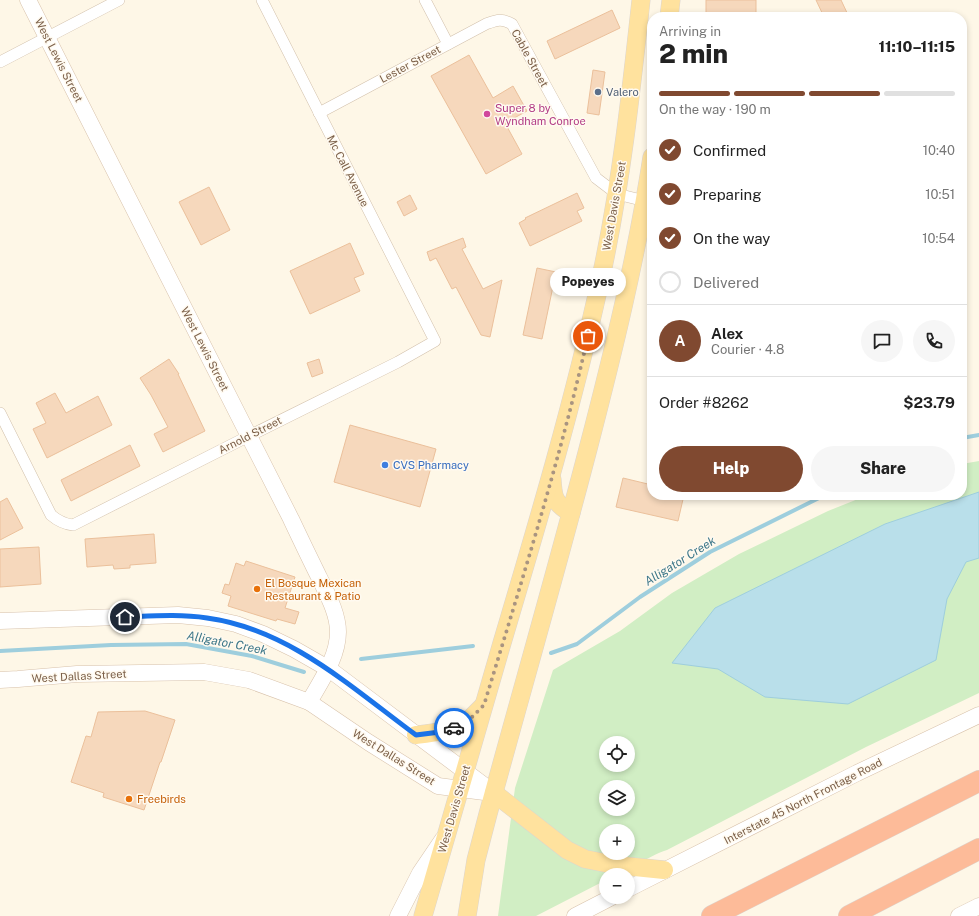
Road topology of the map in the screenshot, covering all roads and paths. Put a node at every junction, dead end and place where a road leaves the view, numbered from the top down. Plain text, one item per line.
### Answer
1 (28, 0) edge
2 (119, 0) edge
3 (262, 0) edge
4 (426, 0) edge
5 (641, 0) edge
6 (671, 0) edge
7 (670, 12) edge
8 (504, 20) joint
9 (48, 38) junction
10 (448, 44) junction
11 (0, 62) edge
12 (319, 113) junction
13 (647, 188) edge
14 (617, 194) junction
15 (645, 201) junction
16 (435, 341) joint
17 (0, 413) edge
18 (249, 436) junction
19 (552, 474) junction
20 (571, 513) junction
21 (0, 622) edge
22 (328, 669) junction
23 (0, 680) edge
24 (309, 702) junction
25 (484, 705) junction
26 (979, 715) edge
27 (416, 735) junction
28 (464, 771) junction
29 (979, 781) edge
30 (460, 789) junction
31 (494, 793) junction
32 (447, 833) junction
33 (979, 849) edge
34 (664, 870) junction
35 (635, 885) edge
36 (599, 904) edge
37 (979, 906) edge
38 (398, 916) edge
39 (423, 916) edge
40 (467, 916) edge
41 (575, 916) edge
42 (712, 916) edge
43 (849, 916) edge
44 (959, 916) edge

1 - 9 street, West Lewis Street
2 - 9 street
3 - 12 street, Mc Call Avenue
4 - 10 street
5 - 14 main road, West Davis Street
6 - 7 main road
8 - 10 street, Lester Street
8 - 14 street, Cable Street
9 - 11 street
9 - 18 street, West Lewis Street
10 - 12 street, Lester Street
12 - 16 street, Mc Call Avenue
13 - 15 main road
14 - 15 street, Cable Street
14 - 19 main road, West Davis Street
15 - 20 main road
16 - 18 street, Arnold Street
17 - 18 street, Arnold Street
18 - 22 street, West Lewis Street
19 - 20 main road
19 - 25 main road, West Davis Street
20 - 31 main road
21 - 22 street
22 - 24 street, West Lewis Street
22 - 27 street
23 - 24 street, West Dallas Street
24 - 30 street, West Dallas Street
25 - 27 main road
25 - 28 main road, West Davis Street
26 - 34 street, Interstate 45 North Frontage Road
27 - 28 street
28 - 30 main road, West Davis Street
28 - 31 street
29 - 42 highway
30 - 31 street, West Dallas Street
30 - 32 main road, West Davis Street
31 - 34 main road
31 - 40 main road
32 - 38 street
32 - 39 main road, West Davis Street
33 - 43 highway
34 - 35 street, Interstate 45 North Frontage Road
36 - 41 street
37 - 44 street

